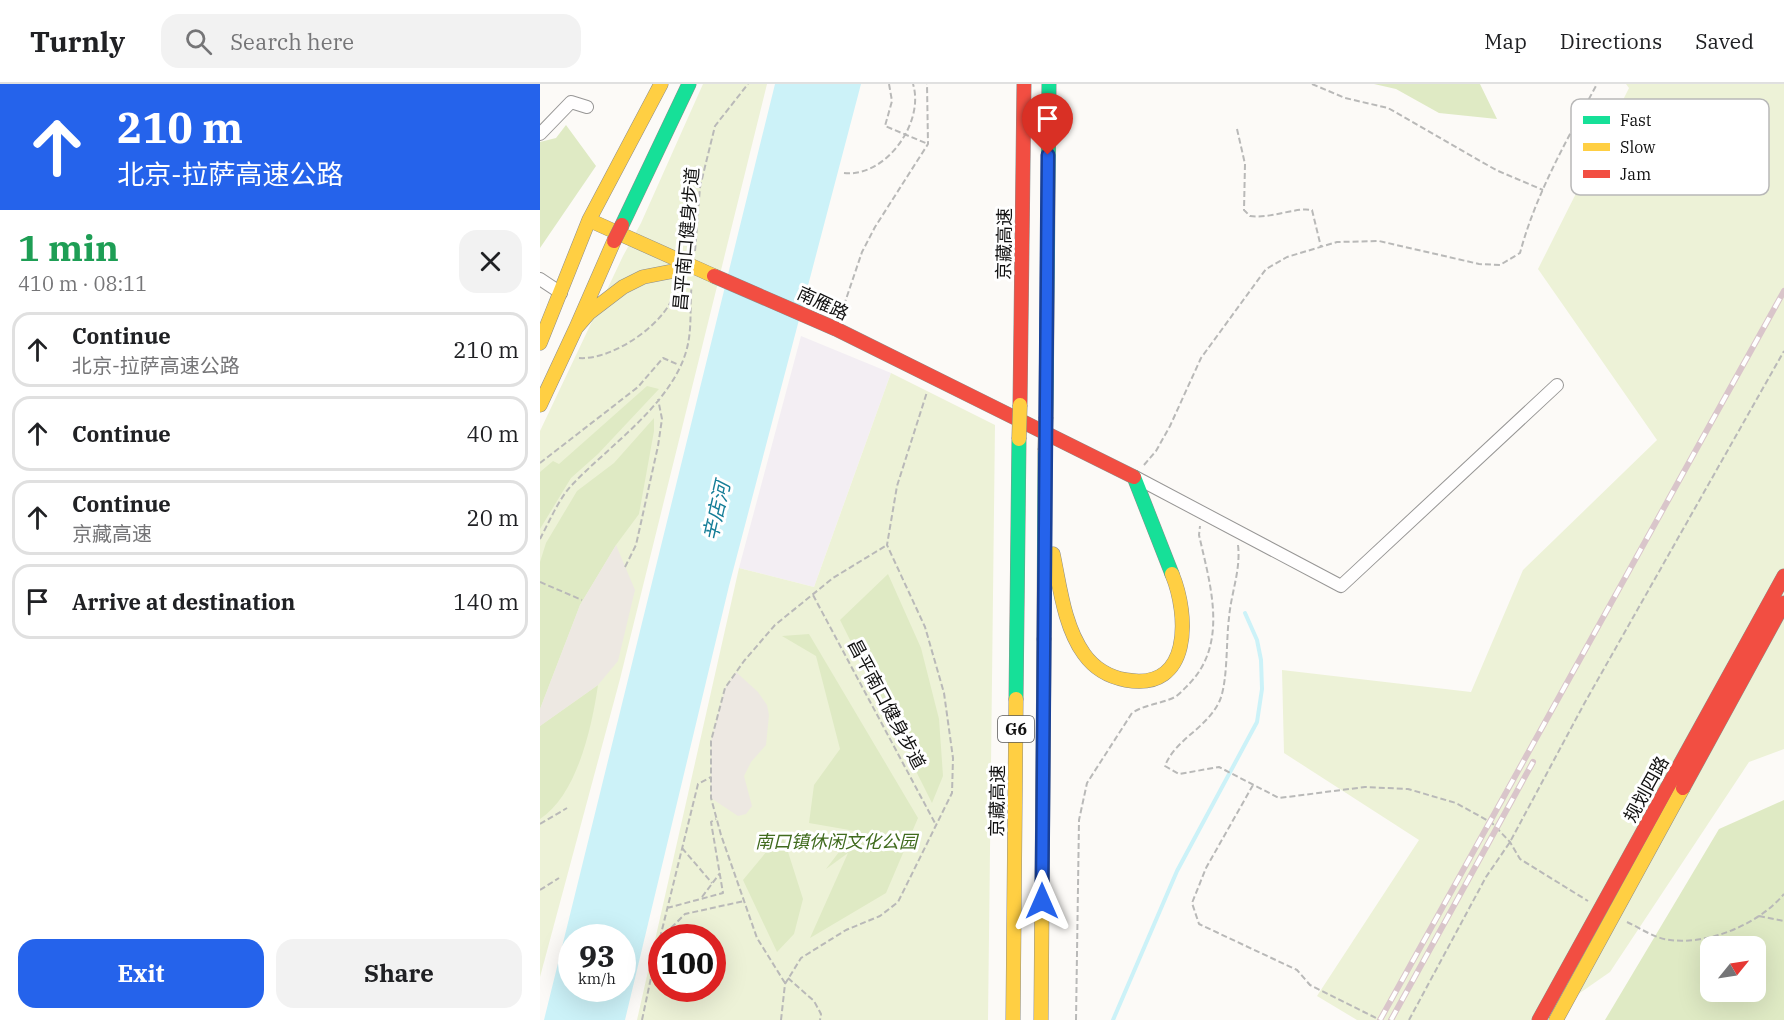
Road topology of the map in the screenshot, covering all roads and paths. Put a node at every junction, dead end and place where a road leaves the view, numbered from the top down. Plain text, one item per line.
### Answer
1 (662, 84) edge
2 (689, 84) edge
3 (748, 84) edge
4 (889, 84) edge
5 (912, 84) edge
6 (927, 84) edge
7 (1024, 84) edge
8 (1049, 84) edge
9 (1312, 84) edge
10 (1597, 84) edge
11 (1589, 99) edge
12 (587, 107) dead end
13 (1237, 129) dead end
14 (540, 134) edge
15 (904, 135) junction
16 (1571, 135) edge
17 (928, 144) junction
18 (844, 173) dead end
19 (1543, 190) junction
20 (589, 220) junction
21 (1321, 247) junction
22 (694, 267) junction
23 (678, 268) junction
24 (540, 279) edge
25 (561, 293) junction
26 (576, 328) junction
27 (836, 329) junction
28 (540, 343) edge
29 (1784, 351) edge
30 (562, 357) junction
31 (680, 365) junction
32 (932, 375) junction
33 (1557, 385) dead end
34 (658, 399) junction
35 (540, 405) edge
36 (540, 463) edge
37 (1134, 477) junction
38 (1203, 514) junction
39 (1045, 520) junction
40 (1236, 532) junction
41 (540, 539) edge
42 (887, 544) junction
43 (625, 567) dead end
44 (1784, 576) edge
45 (540, 582) edge
46 (813, 595) junction
47 (582, 600) dead end
48 (1784, 603) edge
49 (711, 777) junction
50 (1253, 785) junction
51 (567, 808) dead end
52 (717, 818) junction
53 (540, 824) edge
54 (937, 826) junction
55 (1510, 843) junction
56 (682, 849) junction
57 (720, 873) junction
58 (559, 878) dead end
59 (712, 883) junction
60 (540, 890) edge
61 (1784, 894) edge
62 (701, 899) junction
63 (744, 901) junction
64 (667, 908) junction
65 (1600, 909) junction
66 (1758, 916) junction
67 (1614, 917) junction
68 (1784, 921) edge
69 (663, 924) edge
70 (675, 924) edge
71 (789, 978) junction
72 (785, 984) junction
73 (648, 992) edge
74 (642, 1020) edge
75 (781, 1020) edge
76 (820, 1020) edge
77 (1013, 1020) edge
78 (1041, 1020) edge
79 (1076, 1020) edge
80 (1380, 1020) edge
81 (1409, 1020) edge
82 (1539, 1020) edge
83 (1556, 1020) edge

1 - 20 main road
2 - 26 main road, bridge
3 - 22 path, 昌平南口健身步道
4 - 15 path
5 - 15 path
6 - 17 path
7 - 77 main road, 京藏高速 / G6, bridge
8 - 39 main road, G6, bridge
9 - 19 path
10 - 11 path
12 - 14 street
13 - 21 path
15 - 17 path
15 - 18 path
16 - 19 path
17 - 27 path
19 - 21 path
20 - 22 main road
20 - 25 main road
21 - 37 path
22 - 23 main road, 南雁路
22 - 27 main road, 南雁路
22 - 31 path, 昌平南口健身步道
23 - 26 main road, 南雁路
23 - 30 path
24 - 25 street
25 - 28 main road
26 - 30 main road, 南雁路
27 - 32 main road, 南雁路
29 - 55 path
30 - 35 main road, 南雁路
31 - 34 path, 昌平南口健身步道
31 - 36 path
32 - 37 main road, 南雁路
32 - 42 path
33 - 40 street
34 - 41 path, 昌平南口健身步道
34 - 43 path
37 - 38 street
37 - 39 main road
38 - 40 street
38 - 79 path
39 - 78 main road, G6
40 - 50 path
42 - 46 path
42 - 54 path, 昌平南口健身步道
44 - 65 main road, 规划四路
45 - 47 path
46 - 49 path
46 - 54 path, 昌平南口健身步道
48 - 67 main road, 规划四路
49 - 52 path
49 - 56 path
50 - 55 path
50 - 80 path
51 - 53 path
52 - 57 path
52 - 63 path
54 - 71 path, 昌平南口健身步道
55 - 65 path
55 - 81 path
56 - 59 path
56 - 64 path
57 - 59 path
57 - 62 path
58 - 60 path
59 - 62 path
61 - 66 path
62 - 64 path
63 - 70 path
63 - 72 path
64 - 69 path
65 - 82 main road, 规划四路
66 - 67 path
66 - 68 path
67 - 83 main road, 规划四路
71 - 72 path, 昌平南口健身步道
71 - 76 path
72 - 75 path, 昌平南口健身步道
73 - 74 path

